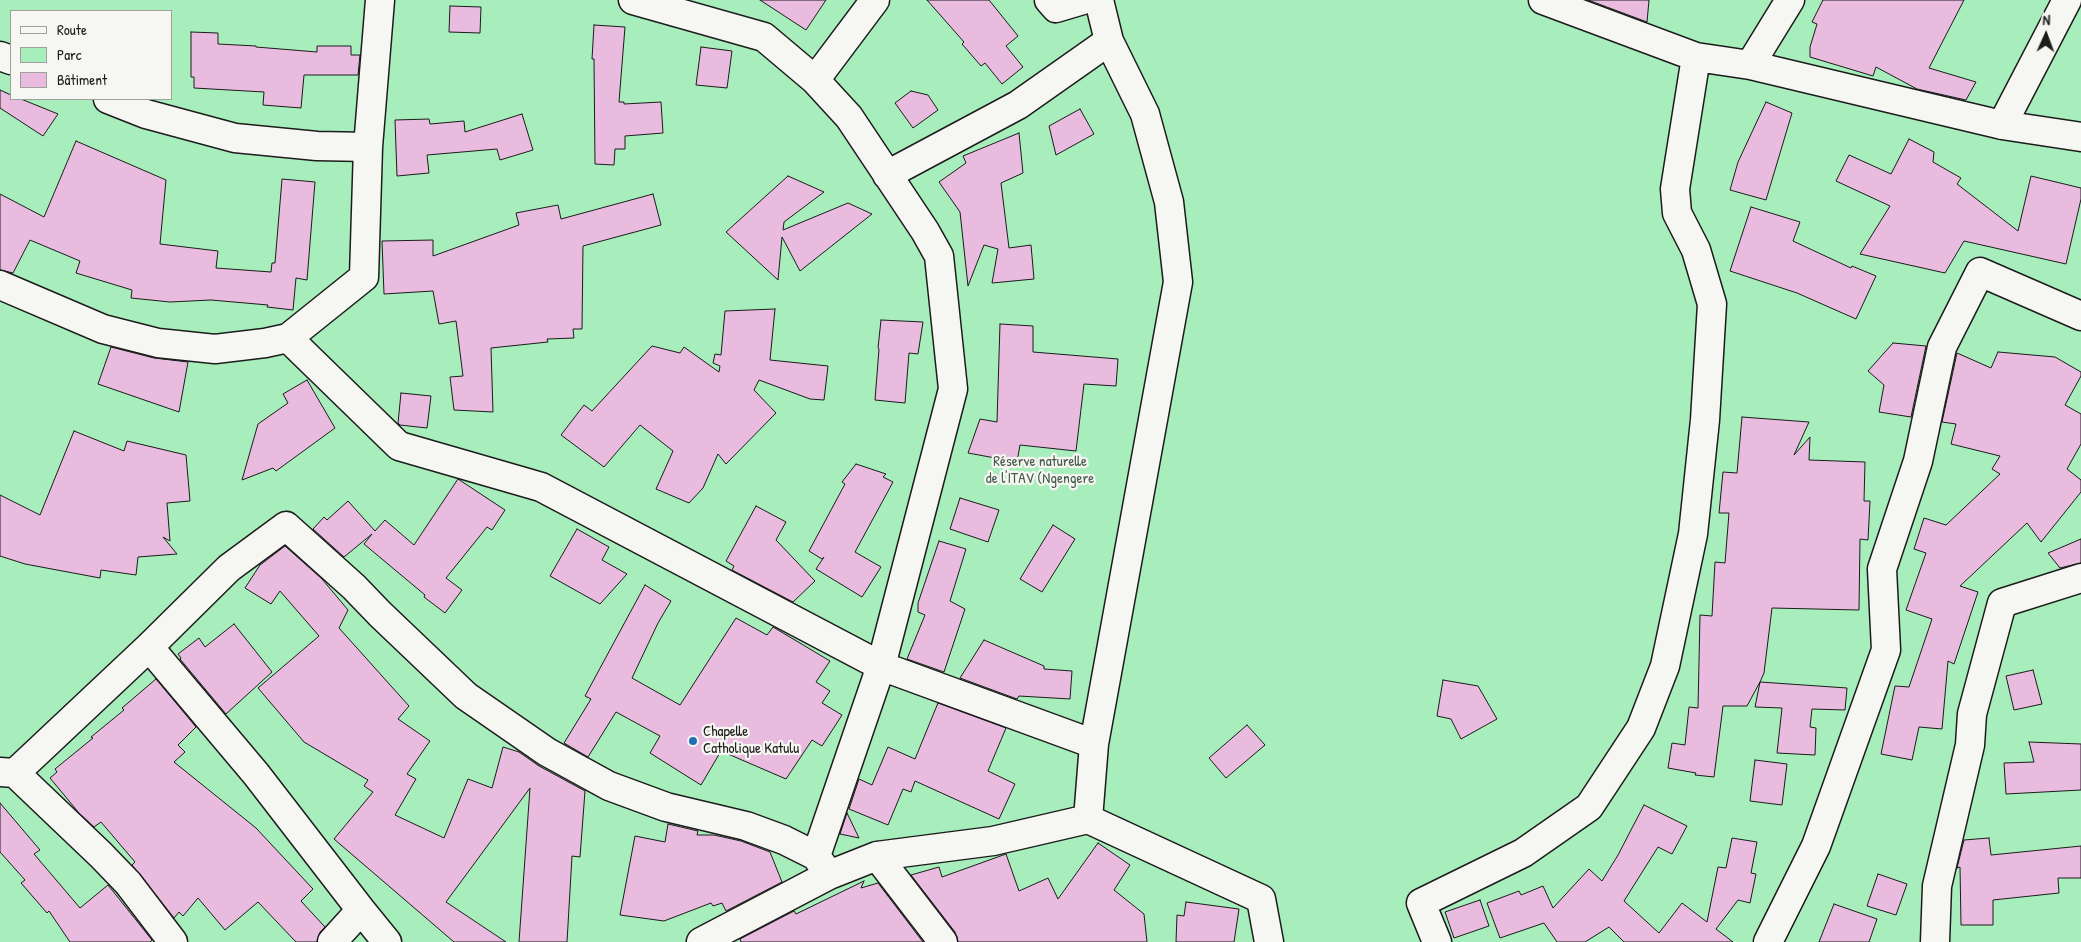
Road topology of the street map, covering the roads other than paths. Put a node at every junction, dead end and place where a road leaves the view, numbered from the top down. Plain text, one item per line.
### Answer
1 (380, 0) edge
2 (633, 0) edge
3 (875, 0) edge
4 (1048, 0) edge
5 (1083, 0) edge
6 (1099, 0) edge
7 (1542, 0) edge
8 (1790, 0) edge
9 (2066, 0) edge
10 (683, 6) edge
11 (1109, 41) junction
12 (1696, 57) junction
13 (1750, 65) junction
14 (815, 80) junction
15 (111, 100) edge
16 (2002, 125) junction
17 (2081, 137) edge
18 (368, 147) junction
19 (887, 175) junction
20 (0, 285) edge
21 (2081, 316) edge
22 (288, 338) junction
23 (2081, 578) edge
24 (149, 648) junction
25 (882, 666) junction
26 (1094, 744) junction
27 (8, 773) edge
28 (1088, 819) junction
29 (877, 856) junction
30 (822, 865) junction
31 (360, 910) junction
32 (173, 942) edge
33 (332, 942) edge
34 (388, 942) edge
35 (701, 942) edge
36 (943, 942) edge
37 (1269, 942) edge
38 (1437, 942) edge
39 (1768, 942) edge
40 (1935, 942) edge

1 - 18 street
2 - 10 street
3 - 14 street
4 - 5 street
6 - 11 street
7 - 12 street
8 - 13 street
9 - 16 street
10 - 14 street
11 - 19 street
11 - 26 street
12 - 13 street
12 - 38 street
13 - 16 street
14 - 19 street
15 - 18 street
16 - 17 street
18 - 22 street
19 - 25 street
20 - 22 street
21 - 39 street
22 - 25 street
23 - 40 street
24 - 27 street
24 - 30 street
24 - 31 street
25 - 26 street
25 - 30 street
26 - 28 street
27 - 32 street
28 - 29 street
28 - 37 street
29 - 30 street
29 - 36 street
30 - 35 street
31 - 33 street
31 - 34 street

